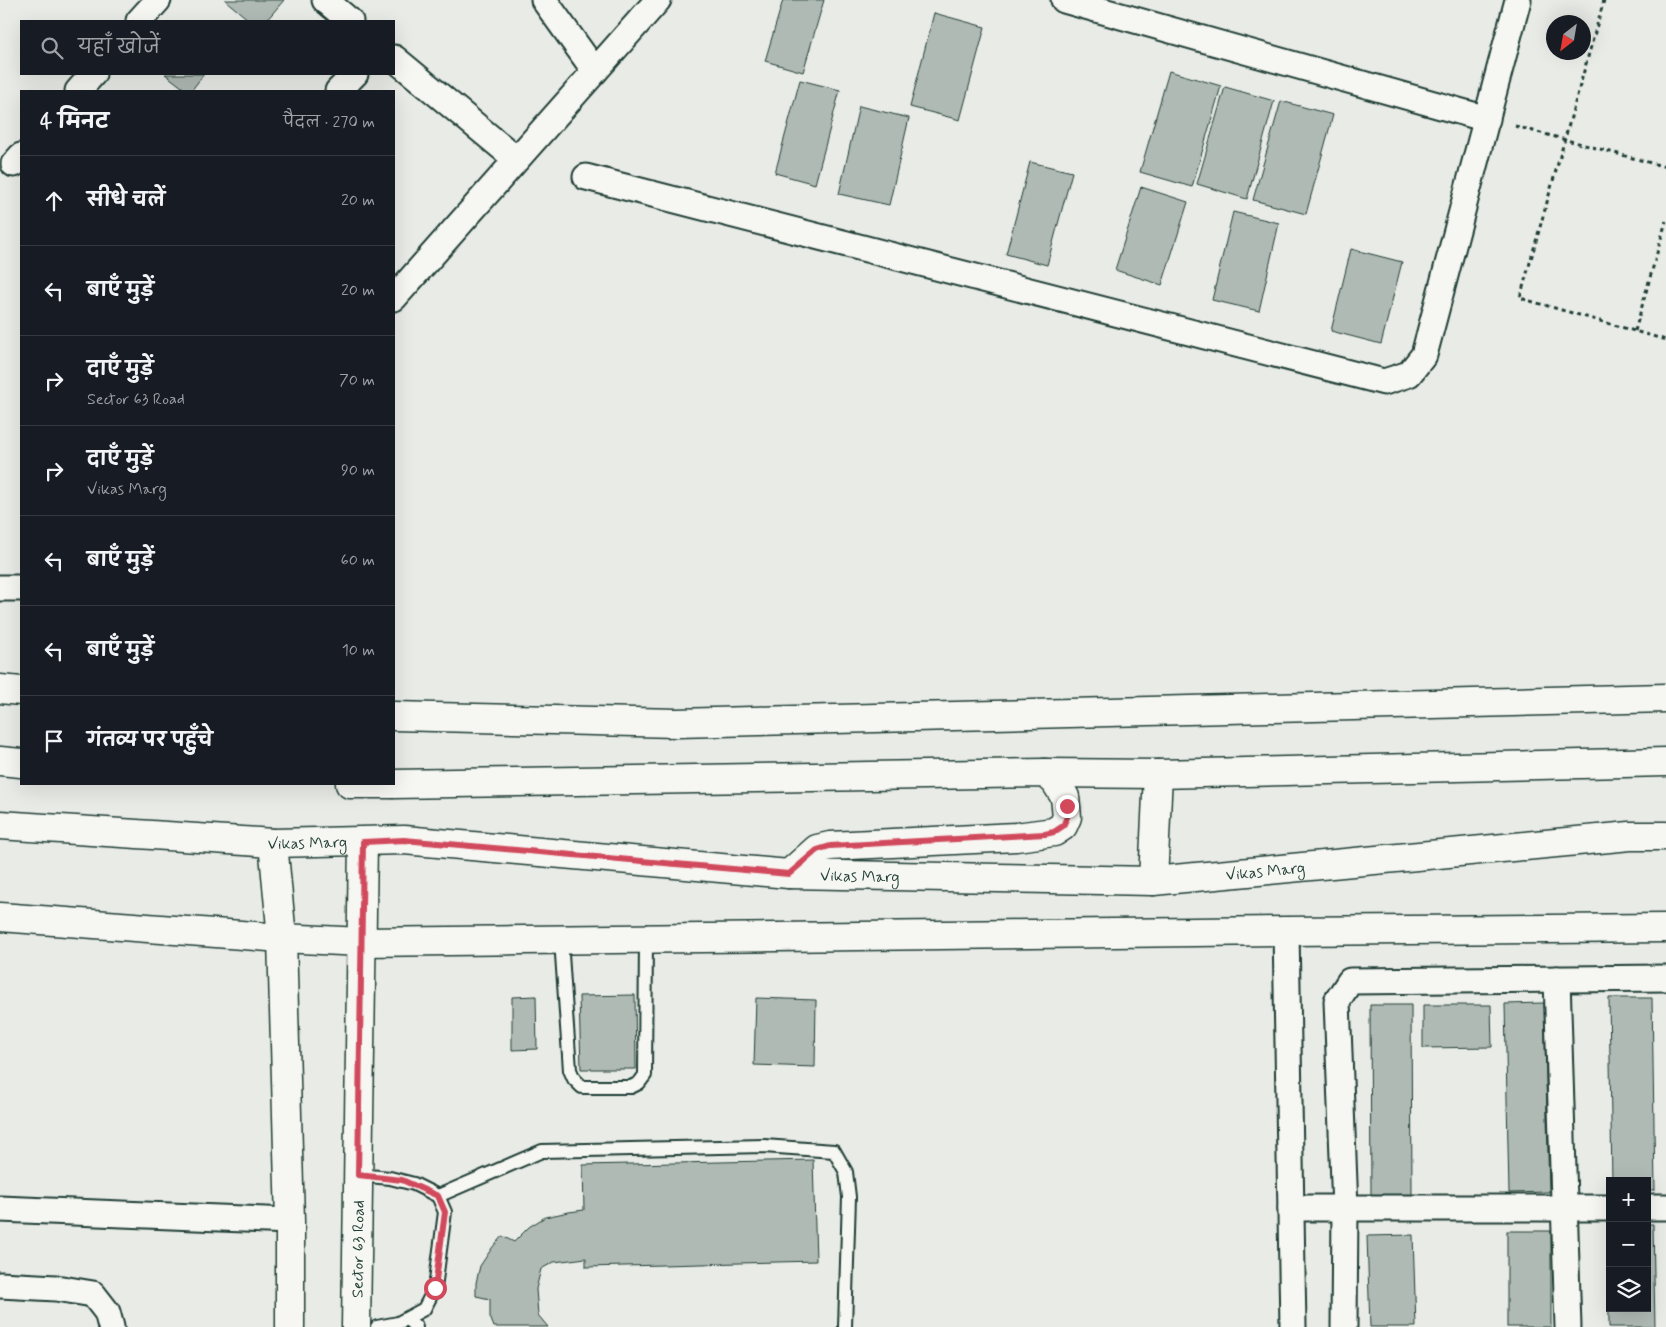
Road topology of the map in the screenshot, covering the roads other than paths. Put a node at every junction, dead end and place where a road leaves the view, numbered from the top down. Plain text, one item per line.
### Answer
1 (158, 0) edge
2 (325, 0) edge
3 (544, 0) edge
4 (658, 0) edge
5 (1064, 0) edge
6 (1518, 0) edge
7 (140, 20) edge
8 (349, 20) edge
9 (395, 59) edge
10 (595, 71) junction
11 (92, 75) edge
12 (354, 75) edge
13 (79, 90) edge
14 (339, 90) edge
15 (1487, 119) junction
16 (516, 159) junction
17 (586, 177) dead end
18 (395, 297) edge
19 (0, 588) edge
20 (20, 588) edge
21 (0, 689) edge
22 (20, 691) edge
23 (1666, 698) edge
24 (395, 716) edge
25 (0, 761) edge
26 (1666, 762) edge
27 (20, 763) edge
28 (1045, 773) junction
29 (1158, 774) junction
30 (395, 784) edge
31 (0, 825) edge
32 (1630, 836) junction
33 (1666, 836) edge
34 (363, 842) junction
35 (273, 843) junction
36 (1666, 850) edge
37 (789, 874) junction
38 (1153, 882) junction
39 (0, 917) edge
40 (1666, 928) edge
41 (1286, 931) junction
42 (282, 938) junction
43 (646, 939) junction
44 (561, 940) junction
45 (361, 942) junction
46 (1666, 978) edge
47 (1557, 979) junction
48 (358, 1175) junction
49 (438, 1196) junction
50 (1651, 1207) edge
51 (1666, 1207) edge
52 (1291, 1208) junction
53 (1564, 1208) junction
54 (1606, 1208) edge
55 (0, 1209) edge
56 (1346, 1209) junction
57 (290, 1221) junction
58 (0, 1285) edge
59 (412, 1323) edge
60 (111, 1327) edge
61 (290, 1327) edge
62 (356, 1327) edge
63 (377, 1327) edge
64 (846, 1327) edge
65 (1293, 1327) edge
66 (1344, 1327) edge
67 (1568, 1327) edge

1 - 7 street
2 - 8 street
3 - 10 street
4 - 10 street
5 - 15 street
6 - 15 street
9 - 16 street
10 - 16 street
11 - 13 street
12 - 14 street
15 - 17 street
16 - 18 street
19 - 20 street
21 - 22 street
23 - 24 street
25 - 27 street
26 - 29 street
28 - 29 street
28 - 30 street
28 - 37 street
29 - 38 street
31 - 35 street, Vikas Marg
32 - 33 street, Vikas Marg
32 - 36 street
32 - 38 street, Vikas Marg
34 - 35 street, Vikas Marg
34 - 37 street, Vikas Marg
34 - 45 street, Sector 63 Road
35 - 42 street
37 - 38 street, Vikas Marg
39 - 42 street
40 - 41 street
41 - 43 street
41 - 52 street
42 - 45 street
42 - 57 street
43 - 44 street
43 - 44 lane
44 - 45 street
45 - 48 street, Sector 63 Road
46 - 47 street
47 - 53 street
47 - 56 street
48 - 49 lane
48 - 62 street, Sector 63 Road
49 - 59 lane
49 - 64 lane
50 - 51 street
52 - 56 street
52 - 65 street
53 - 54 street
53 - 56 street
53 - 67 street
55 - 57 street
56 - 66 street
57 - 61 street
58 - 60 street
59 - 63 lane

